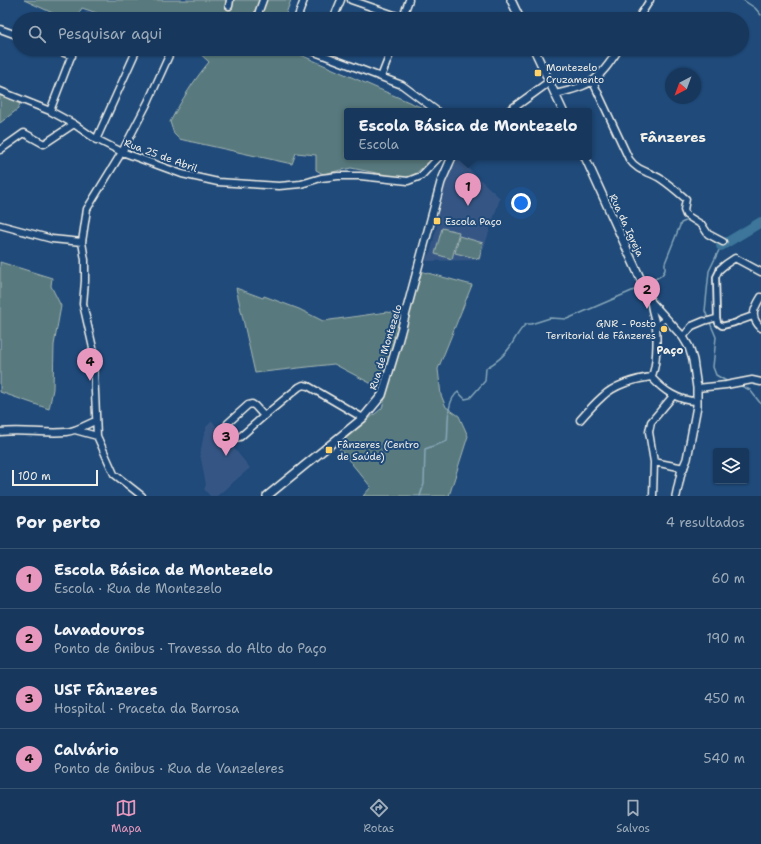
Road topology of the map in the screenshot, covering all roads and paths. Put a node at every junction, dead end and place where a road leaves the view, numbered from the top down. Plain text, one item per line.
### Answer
1 (263, 0) edge
2 (304, 0) edge
3 (341, 0) edge
4 (351, 0) edge
5 (410, 0) edge
6 (511, 0) edge
7 (650, 0) edge
8 (259, 12) edge
9 (300, 12) edge
10 (336, 12) edge
11 (384, 12) edge
12 (406, 12) edge
13 (517, 12) edge
14 (642, 12) edge
15 (0, 29) edge
16 (12, 33) edge
17 (72, 56) edge
18 (134, 56) edge
19 (169, 56) edge
20 (332, 56) edge
21 (389, 56) edge
22 (537, 56) edge
23 (614, 56) edge
24 (381, 77) junction
25 (549, 82) junction
26 (593, 82) junction
27 (0, 91) edge
28 (555, 94) junction
29 (432, 108) edge
30 (513, 108) edge
31 (562, 108) edge
32 (50, 111) junction
33 (74, 124) junction
34 (96, 140) junction
35 (0, 150) edge
36 (122, 152) junction
37 (436, 160) edge
38 (451, 160) edge
39 (586, 160) edge
40 (0, 225) edge
41 (82, 242) junction
42 (723, 242) dead end
43 (720, 269) joint
44 (761, 272) edge
45 (761, 297) edge
46 (651, 302) junction
47 (753, 316) junction
48 (666, 318) junction
49 (717, 318) junction
50 (706, 321) joint
51 (738, 321) joint
52 (656, 326) junction
53 (761, 328) edge
54 (682, 337) junction
55 (651, 377) junction
56 (761, 381) edge
57 (697, 388) junction
58 (673, 396) junction
59 (697, 401) junction
60 (264, 416) junction
61 (363, 418) junction
62 (580, 420) dead end
63 (95, 422) junction
64 (76, 430) junction
65 (0, 432) edge
66 (97, 436) junction
67 (654, 462) junction
68 (684, 468) junction
69 (142, 496) edge
70 (266, 496) edge
71 (653, 496) edge
72 (676, 496) edge

1 - 8 street
2 - 9 street
3 - 10 street
4 - 11 street
5 - 12 street
6 - 13 street
7 - 14 street
15 - 16 street
17 - 32 street
18 - 34 street
19 - 36 street
20 - 24 street
21 - 24 street
22 - 25 street
23 - 26 street
24 - 29 street
25 - 28 street
25 - 30 street
26 - 28 street
26 - 42 street
27 - 32 street, Rua 25 de Abril
28 - 31 street
32 - 33 street, Rua 25 de Abril
33 - 34 street, Rua 25 de Abril
33 - 35 street
34 - 36 street, Rua 25 de Abril
36 - 37 street, Rua 25 de Abril
36 - 41 street
38 - 61 street, Rua de Montezelo
39 - 46 street, Rua da Igreja
40 - 41 street
41 - 63 street
43 - 44 street
43 - 49 street
45 - 47 street
46 - 48 street, Rua da Igreja
46 - 52 street
47 - 51 street
47 - 53 street
48 - 52 street
48 - 54 street, Rua da Igreja
49 - 50 street
49 - 51 street
50 - 54 street
52 - 55 street
54 - 57 street, Rua da Igreja
55 - 58 street
55 - 62 street
56 - 57 street
57 - 59 street, Rua da Igreja
58 - 59 street
58 - 67 street
59 - 68 street, Rua da Igreja
60 - 60 street
60 - 61 street
61 - 70 street, Rua de Montezelo
63 - 64 street
63 - 66 street
64 - 65 street
64 - 66 street
66 - 69 street
67 - 68 street
67 - 71 street
68 - 72 street, Rua da Igreja

